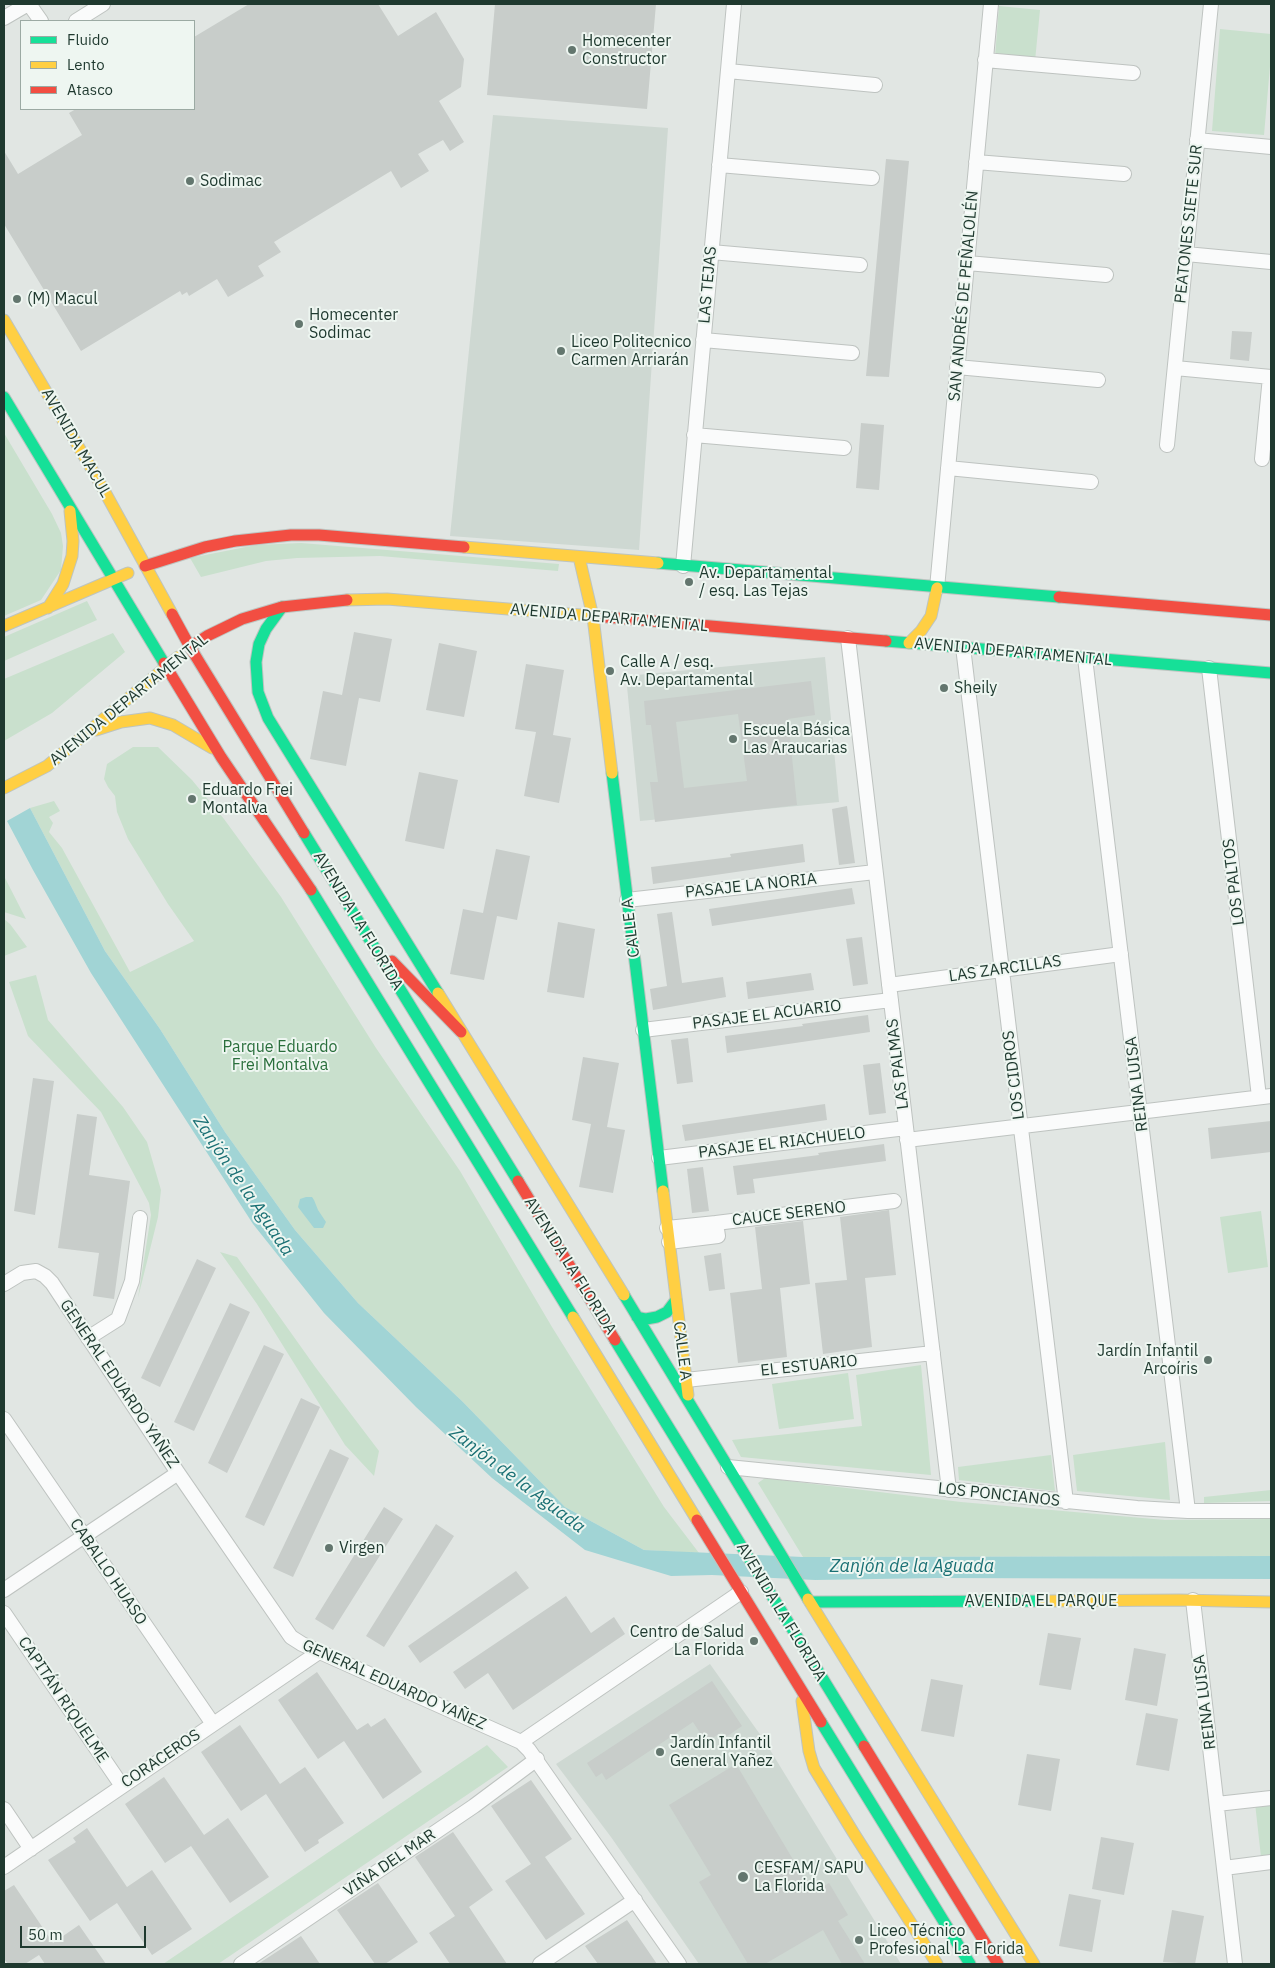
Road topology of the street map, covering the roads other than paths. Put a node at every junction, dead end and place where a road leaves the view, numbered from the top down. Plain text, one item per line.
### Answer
1 (29, 4) edge
2 (103, 4) edge
3 (734, 4) edge
4 (990, 4) edge
5 (1211, 4) edge
6 (4, 18) edge
7 (39, 20) edge
8 (78, 20) edge
9 (985, 60) junction
10 (728, 72) junction
11 (1134, 73) dead end
12 (875, 85) dead end
13 (1197, 140) junction
14 (1271, 147) edge
15 (976, 162) junction
16 (719, 165) junction
17 (1124, 174) dead end
18 (872, 178) dead end
19 (711, 252) junction
20 (1186, 254) junction
21 (1271, 262) edge
22 (967, 263) junction
23 (860, 265) dead end
24 (1106, 275) dead end
25 (4, 320) edge
26 (703, 340) junction
27 (852, 353) dead end
28 (958, 368) junction
29 (1175, 368) junction
30 (1271, 377) edge
31 (1098, 380) dead end
32 (4, 397) edge
33 (694, 434) junction
34 (1167, 445) dead end
35 (844, 448) dead end
36 (1262, 459) dead end
37 (948, 468) junction
38 (1091, 482) dead end
39 (70, 505) junction
40 (579, 557) junction
41 (145, 566) junction
42 (683, 566) junction
43 (114, 578) junction
44 (937, 588) junction
45 (282, 607) junction
46 (48, 608) junction
47 (1271, 615) edge
48 (593, 617) junction
49 (4, 626) edge
50 (848, 638) junction
51 (909, 643) junction
52 (190, 647) junction
53 (963, 648) junction
54 (1085, 658) junction
55 (167, 668) junction
56 (1209, 668) junction
57 (1271, 673) edge
58 (84, 736) junction
59 (221, 757) junction
60 (4, 788) edge
61 (875, 872) junction
62 (627, 900) junction
63 (362, 930) junction
64 (1121, 954) junction
65 (1001, 969) junction
66 (889, 985) junction
67 (891, 1000) junction
68 (643, 1030) junction
69 (461, 1032) junction
70 (1265, 1096) edge
71 (1140, 1112) junction
72 (1020, 1126) junction
73 (907, 1134) junction
74 (659, 1158) junction
75 (894, 1201) dead end
76 (140, 1218) dead end
77 (716, 1223) junction
78 (667, 1228) junction
79 (669, 1242) junction
80 (4, 1284) edge
81 (676, 1300) junction
82 (637, 1317) junction
83 (88, 1338) junction
84 (933, 1353) junction
85 (686, 1380) junction
86 (688, 1402) junction
87 (4, 1419) edge
88 (728, 1467) junction
89 (178, 1473) junction
90 (949, 1490) junction
91 (1066, 1502) junction
92 (1188, 1511) junction
93 (1271, 1511) edge
94 (84, 1536) junction
95 (737, 1587) junction
96 (4, 1590) edge
97 (1193, 1600) junction
98 (810, 1602) junction
99 (1271, 1602) edge
100 (4, 1613) edge
101 (319, 1652) junction
102 (798, 1685) junction
103 (213, 1724) junction
104 (520, 1742) junction
105 (537, 1759) junction
106 (122, 1786) junction
107 (1271, 1798) edge
108 (1217, 1804) junction
109 (4, 1809) edge
110 (31, 1849) junction
111 (1271, 1862) edge
112 (4, 1867) edge
113 (1224, 1868) junction
114 (634, 1900) junction
115 (240, 1964) edge
116 (540, 1964) edge
117 (679, 1964) edge
118 (937, 1964) edge
119 (970, 1964) edge
120 (998, 1964) edge
121 (1034, 1964) edge
122 (1236, 1964) edge

1 - 6 street
1 - 7 street
2 - 8 street
3 - 10 street, LAS TEJAS
4 - 9 street, SAN ANDRÉS DE PEÑALOLÉN
5 - 13 street, PEATONES SIETE SUR
9 - 11 street
9 - 15 street, SAN ANDRÉS DE PEÑALOLÉN
10 - 12 street
10 - 16 street, LAS TEJAS
13 - 14 street
13 - 20 street, PEATONES SIETE SUR
15 - 17 street
15 - 22 street, SAN ANDRÉS DE PEÑALOLÉN
16 - 18 street
16 - 19 street, LAS TEJAS
19 - 23 street
19 - 26 street, LAS TEJAS
20 - 21 street
20 - 29 street, PEATONES SIETE SUR
22 - 24 street
22 - 28 street, SAN ANDRÉS DE PEÑALOLÉN
25 - 41 main road, AVENIDA MACUL
26 - 27 street
26 - 33 street, LAS TEJAS
28 - 31 street
28 - 37 street, SAN ANDRÉS DE PEÑALOLÉN
29 - 30 street
29 - 34 street, PEATONES SIETE SUR
30 - 36 street
32 - 39 main road
33 - 35 street
33 - 42 street, LAS TEJAS
37 - 38 street
37 - 44 street, SAN ANDRÉS DE PEÑALOLÉN
39 - 43 main road
39 - 46 main road
40 - 41 main road
40 - 42 main road
40 - 48 main road, CALLE A
41 - 43 main road
41 - 52 main road, AVENIDA LA FLORIDA
42 - 44 main road
43 - 46 main road
43 - 55 main road, AVENIDA LA FLORIDA
44 - 47 main road
44 - 51 main road
45 - 48 main road, AVENIDA DEPARTAMENTAL
45 - 52 main road, AVENIDA DEPARTAMENTAL
45 - 69 main road, AVENIDA LA FLORIDA
46 - 49 main road
48 - 50 main road, AVENIDA DEPARTAMENTAL
48 - 62 main road, CALLE A
50 - 51 main road, AVENIDA DEPARTAMENTAL
50 - 61 street, LAS PALMAS
51 - 53 main road, AVENIDA DEPARTAMENTAL
52 - 55 main road, AVENIDA DEPARTAMENTAL
52 - 63 main road, AVENIDA LA FLORIDA
53 - 54 main road, AVENIDA DEPARTAMENTAL
53 - 65 street, LOS CIDROS
54 - 56 main road, AVENIDA DEPARTAMENTAL
54 - 64 street, REINA LUISA
55 - 58 main road, AVENIDA DEPARTAMENTAL
55 - 59 main road, AVENIDA LA FLORIDA
56 - 57 main road, AVENIDA DEPARTAMENTAL
56 - 70 street, LOS PALTOS
58 - 59 main road
58 - 60 main road, AVENIDA DEPARTAMENTAL
59 - 95 main road, AVENIDA LA FLORIDA
61 - 62 street, PASAJE LA NORIA
61 - 66 street, LAS PALMAS
62 - 68 main road, CALLE A
63 - 69 main road
63 - 120 main road, AVENIDA LA FLORIDA
64 - 65 street, LAS ZARCILLAS
64 - 71 street, REINA LUISA
65 - 66 street, LAS ZARCILLAS
65 - 72 street, LOS CIDROS
66 - 67 street, LAS PALMAS
67 - 68 street, PASAJE EL ACUARIO
67 - 73 street, LAS PALMAS
68 - 74 main road, CALLE A
69 - 82 main road, AVENIDA LA FLORIDA
70 - 71 street, PASAJE EL RIACHUELO
71 - 72 street, PASAJE EL RIACHUELO
71 - 92 street, REINA LUISA
72 - 73 street, PASAJE EL RIACHUELO
72 - 91 street, LOS CIDROS
73 - 74 street, PASAJE EL RIACHUELO
73 - 84 street, LAS PALMAS
74 - 78 main road, CALLE A
75 - 77 street, CAUCE SERENO
76 - 83 street
77 - 78 street
77 - 79 street, CAUCE SERENO
78 - 79 main road, CALLE A
79 - 81 main road, CALLE A
80 - 83 street, GENERAL EDUARDO YAÑEZ
81 - 82 main road, CALLE A
81 - 85 main road, CALLE A
82 - 86 main road, AVENIDA LA FLORIDA
83 - 89 street, GENERAL EDUARDO YAÑEZ
84 - 85 street, EL ESTUARIO
84 - 90 street, LAS PALMAS
85 - 86 main road, CALLE A
86 - 88 main road, AVENIDA LA FLORIDA
87 - 94 street, CABALLO HUASO
88 - 90 street, LOS PONCIANOS
88 - 98 main road, AVENIDA LA FLORIDA
89 - 94 street
89 - 101 street, GENERAL EDUARDO YAÑEZ
90 - 91 street, LOS PONCIANOS
91 - 92 street, LOS PONCIANOS
92 - 93 street, LOS PONCIANOS
94 - 96 street
94 - 103 street, CABALLO HUASO
95 - 102 main road, AVENIDA LA FLORIDA
95 - 104 street
97 - 98 main road, AVENIDA EL PARQUE
97 - 99 main road, AVENIDA EL PARQUE
97 - 108 street, REINA LUISA
98 - 121 main road, AVENIDA LA FLORIDA
100 - 106 street, CAPITÁN RIQUELME
101 - 103 street, CORACEROS
101 - 104 street, GENERAL EDUARDO YAÑEZ
102 - 118 main road
102 - 119 main road, AVENIDA LA FLORIDA
103 - 106 street, CORACEROS
104 - 105 street, GENERAL EDUARDO YAÑEZ
105 - 114 street, GENERAL EDUARDO YAÑEZ
105 - 115 street, VIÑA DEL MAR
106 - 110 street, CORACEROS
107 - 108 street
108 - 113 street, REINA LUISA
109 - 110 street
110 - 112 street, CORACEROS
111 - 113 street
113 - 122 street, REINA LUISA
114 - 116 street
114 - 117 street, GENERAL EDUARDO YAÑEZ

